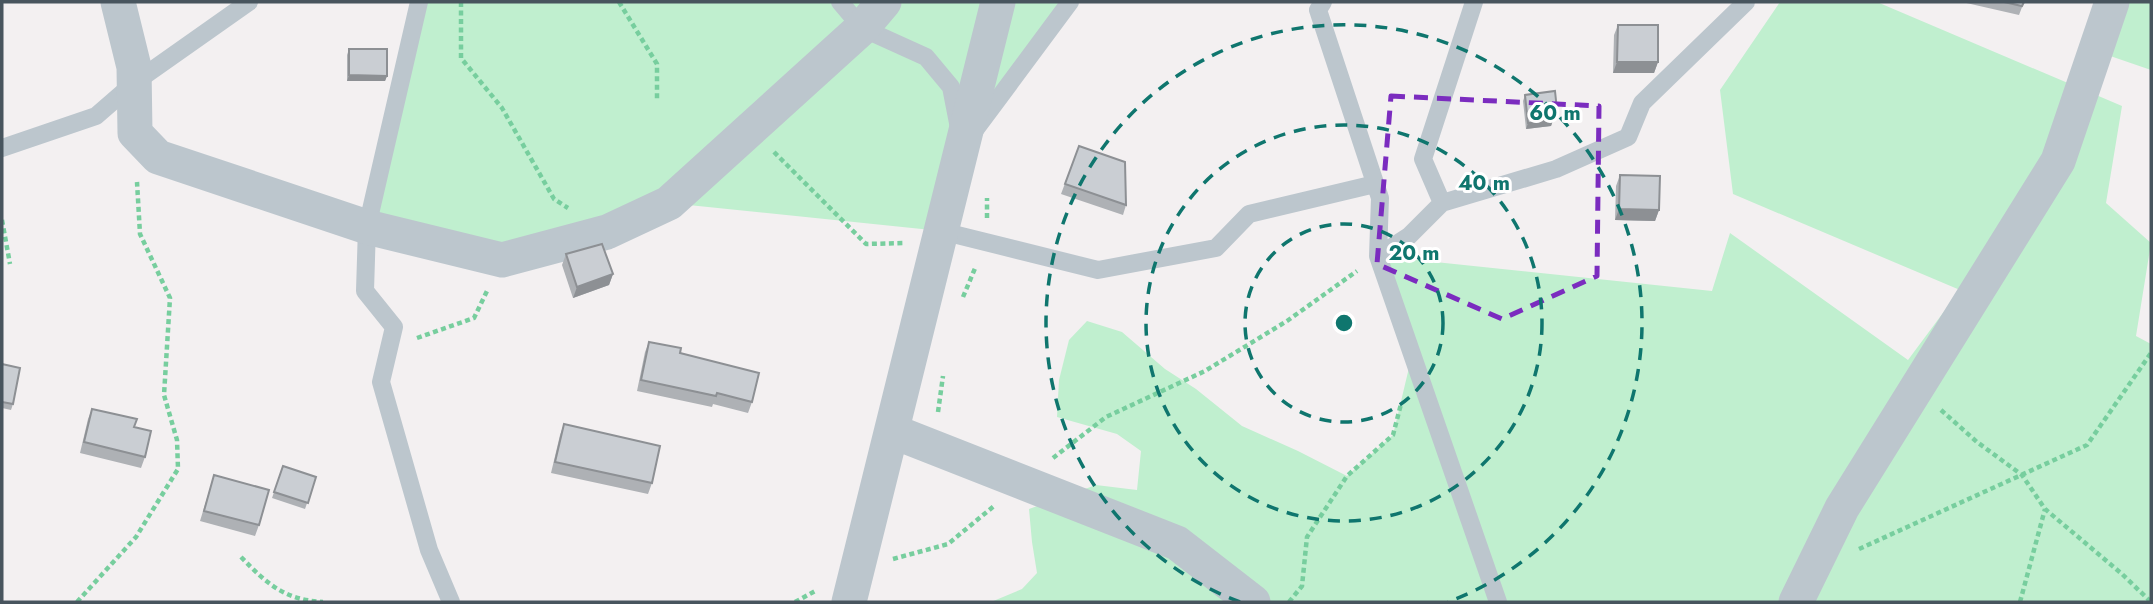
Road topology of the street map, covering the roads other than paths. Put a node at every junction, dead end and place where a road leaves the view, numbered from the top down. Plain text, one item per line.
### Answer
1 (118, 2) edge
2 (249, 2) edge
3 (419, 2) edge
4 (884, 2) edge
5 (998, 2) edge
6 (1070, 2) edge
7 (1322, 2) edge
8 (1474, 2) edge
9 (1746, 2) edge
10 (2112, 2) edge
11 (851, 15) edge
12 (134, 83) junction
13 (962, 147) junction
14 (2, 148) edge
15 (1375, 184) junction
16 (1442, 203) junction
17 (367, 228) junction
18 (938, 245) junction
19 (1378, 257) junction
20 (891, 431) junction
21 (451, 602) edge
22 (849, 602) edge
23 (1253, 602) edge
24 (1498, 602) edge
25 (1796, 602) edge

1 - 12 street
2 - 12 lane
3 - 17 lane
4 - 11 street
5 - 13 street
6 - 13 lane
7 - 15 lane
8 - 16 lane
9 - 16 lane
10 - 25 street
11 - 13 lane
11 - 17 street
12 - 14 lane
12 - 17 street
13 - 18 street
15 - 18 lane
15 - 19 lane
16 - 19 lane
17 - 21 lane
18 - 20 street
19 - 24 lane
20 - 22 street
20 - 23 street

